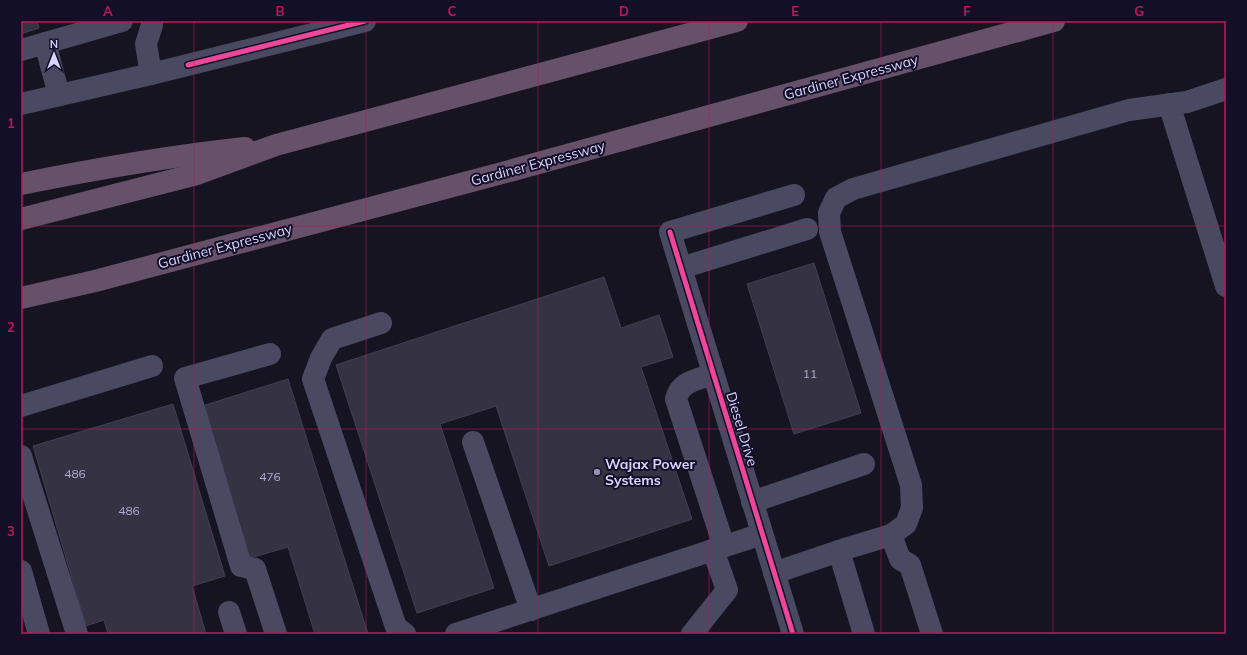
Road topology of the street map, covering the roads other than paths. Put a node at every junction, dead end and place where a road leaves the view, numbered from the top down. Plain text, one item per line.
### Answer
1 (122, 21) edge
2 (152, 21) edge
3 (365, 21) edge
4 (738, 21) edge
5 (1054, 21) edge
6 (332, 25) edge
7 (45, 43) junction
8 (21, 50) edge
9 (151, 74) junction
10 (1226, 89) edge
11 (59, 96) junction
12 (21, 104) edge
13 (1169, 104) junction
14 (276, 145) junction
15 (21, 184) edge
16 (794, 195) dead end
17 (21, 220) edge
18 (807, 229) dead end
19 (681, 268) junction
20 (1226, 286) edge
21 (21, 298) edge
22 (381, 323) dead end
23 (270, 354) dead end
24 (152, 366) dead end
25 (713, 374) junction
26 (21, 406) edge
27 (473, 442) dead end
28 (21, 456) edge
29 (864, 464) dead end
30 (752, 502) junction
31 (762, 534) junction
32 (890, 534) junction
33 (719, 548) junction
34 (839, 551) junction
35 (21, 571) edge
36 (774, 574) junction
37 (531, 610) junction
38 (229, 612) dead end
39 (39, 634) edge
40 (77, 634) edge
41 (236, 634) edge
42 (276, 634) edge
43 (405, 634) edge
44 (456, 634) edge
45 (692, 634) edge
46 (793, 634) edge
47 (864, 634) edge
48 (932, 634) edge

1 - 7 street
2 - 9 street
3 - 6 street
4 - 14 highway
5 - 21 highway, Gardiner Expressway
6 - 9 street
7 - 8 street
7 - 11 street
9 - 11 street
10 - 13 street
11 - 12 street
13 - 20 street
13 - 32 street
14 - 15 highway
14 - 17 highway
16 - 19 street, Diesel Drive
18 - 19 street
19 - 25 street, Diesel Drive
22 - 43 street
23 - 42 street
24 - 26 street
25 - 30 street, Diesel Drive
25 - 33 street
27 - 37 street
28 - 40 street
29 - 30 street
30 - 31 street, Diesel Drive
31 - 33 street
31 - 36 street, Diesel Drive
32 - 34 street
32 - 48 street
33 - 37 street
33 - 45 street
34 - 36 street
34 - 47 street
35 - 39 street
36 - 46 street, Diesel Drive
37 - 44 street
38 - 41 street

